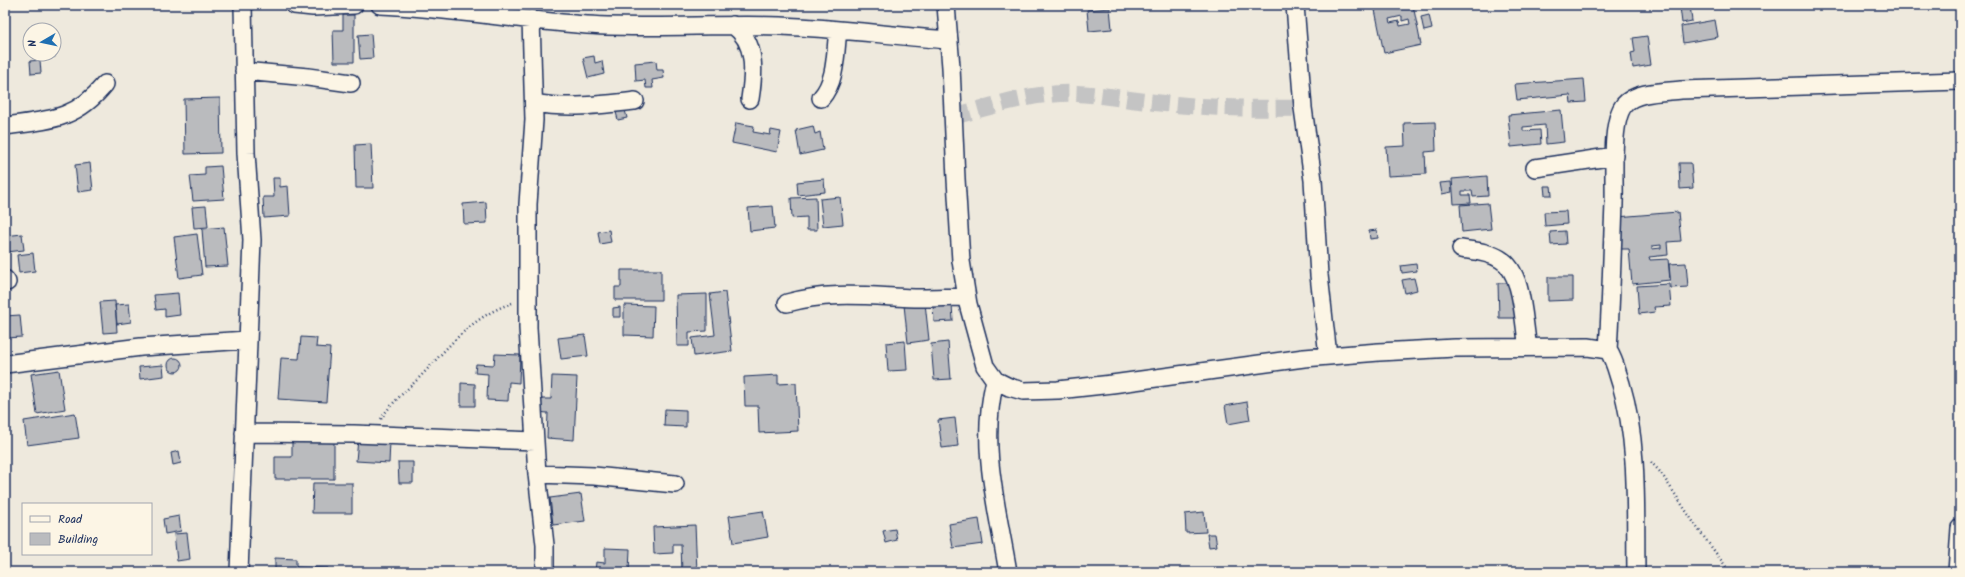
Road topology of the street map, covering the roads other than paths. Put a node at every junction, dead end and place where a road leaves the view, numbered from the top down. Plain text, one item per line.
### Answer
1 (243, 5) edge
2 (294, 5) edge
3 (354, 5) edge
4 (380, 5) edge
5 (946, 5) edge
6 (1295, 5) edge
7 (531, 19) junction
8 (733, 25) junction
9 (838, 30) junction
10 (949, 40) junction
11 (244, 72) junction
12 (1960, 81) edge
13 (351, 83) dead end
14 (105, 84) dead end
15 (821, 98) dead end
16 (750, 99) dead end
17 (635, 101) dead end
18 (534, 103) junction
19 (5, 126) edge
20 (1615, 156) junction
21 (1535, 168) dead end
22 (1461, 249) dead end
23 (967, 297) junction
24 (787, 303) dead end
25 (247, 340) junction
26 (1528, 348) junction
27 (1608, 350) junction
28 (1328, 356) junction
29 (5, 364) edge
30 (995, 380) junction
31 (244, 433) junction
32 (535, 441) junction
33 (537, 474) junction
34 (675, 484) dead end
35 (1960, 528) edge
36 (239, 572) edge
37 (545, 572) edge
38 (1008, 572) edge
39 (1636, 572) edge
40 (1957, 572) edge

1 - 11 street
2 - 3 street
4 - 7 street
5 - 10 street
6 - 28 street
7 - 8 street
7 - 18 street
8 - 9 street
8 - 16 street
9 - 10 street
9 - 15 street
10 - 23 street
11 - 13 street
11 - 25 street
12 - 20 street
14 - 19 street
17 - 18 street
18 - 32 street
20 - 21 street
20 - 27 street
22 - 26 street
23 - 24 street
23 - 30 street
25 - 29 street
25 - 31 street
26 - 27 street
26 - 28 street
27 - 39 street
28 - 30 street
30 - 38 street
31 - 32 street
31 - 36 street
32 - 33 street
33 - 34 street
33 - 37 street
35 - 40 street

